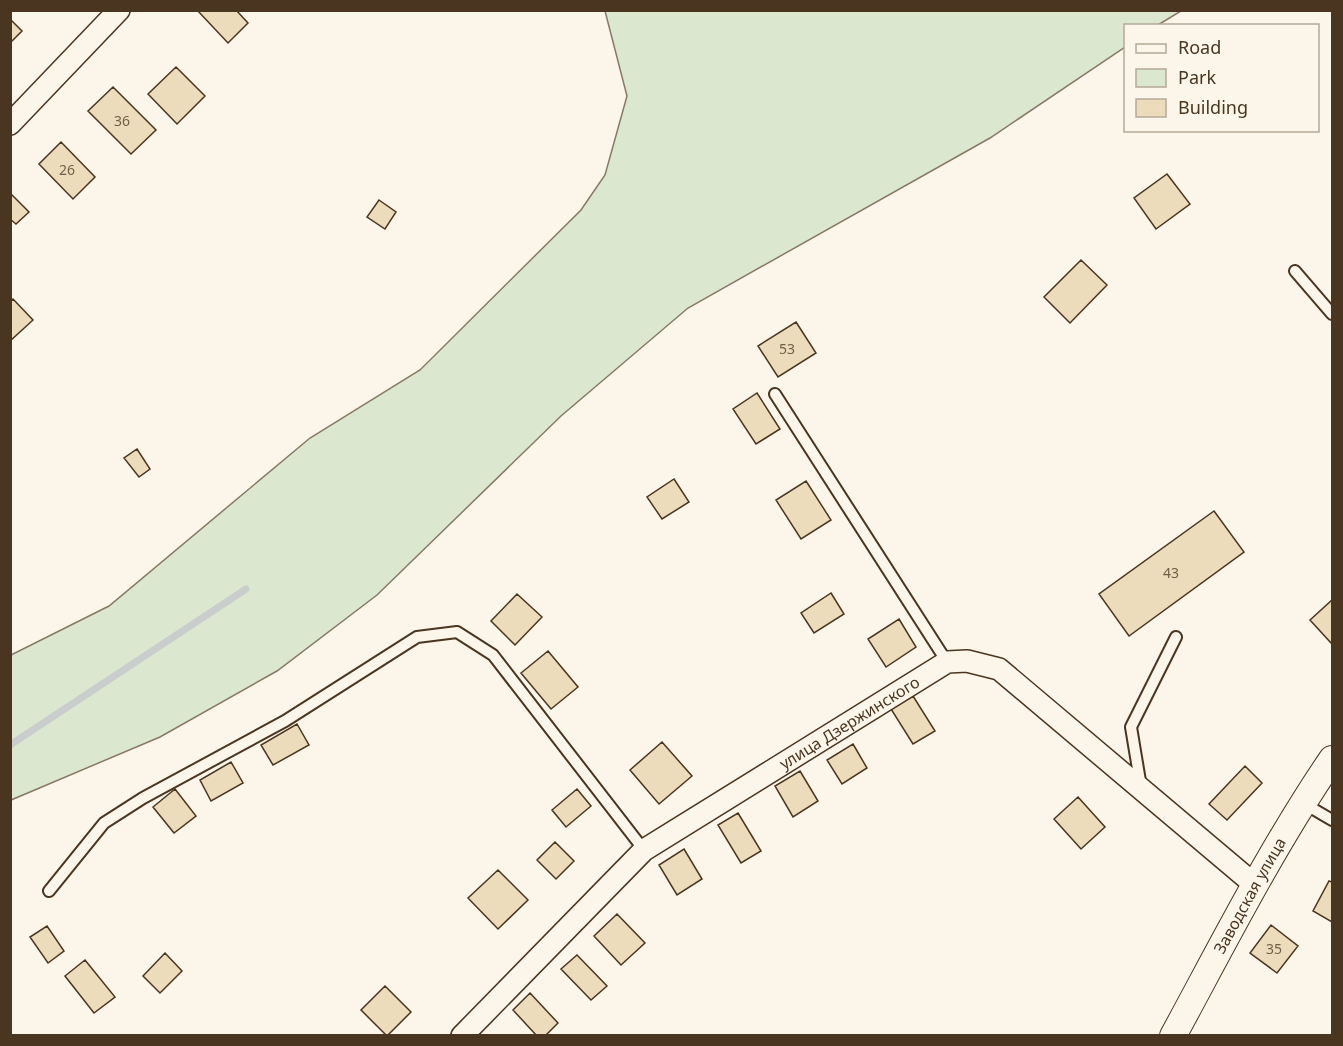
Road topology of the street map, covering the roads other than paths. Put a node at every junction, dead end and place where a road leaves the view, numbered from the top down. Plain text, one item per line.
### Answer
1 (119, 10) edge
2 (10, 124) edge
3 (1295, 272) dead end
4 (1332, 314) edge
5 (775, 394) dead end
6 (1176, 637) dead end
7 (947, 662) junction
8 (1332, 759) edge
9 (1141, 787) junction
10 (1303, 802) junction
11 (1332, 820) edge
12 (644, 850) junction
13 (1255, 885) junction
14 (49, 891) dead end
15 (462, 1035) edge
16 (1173, 1035) edge

1 - 2 street
3 - 4 lane
5 - 7 lane
6 - 9 lane
7 - 9 street
7 - 12 street, улица Дзержинского
8 - 10 street, Заводская улица
9 - 13 street
10 - 11 lane
10 - 13 street, Заводская улица
12 - 14 lane
12 - 15 street, улица Дзержинского
13 - 16 street, Заводская улица

